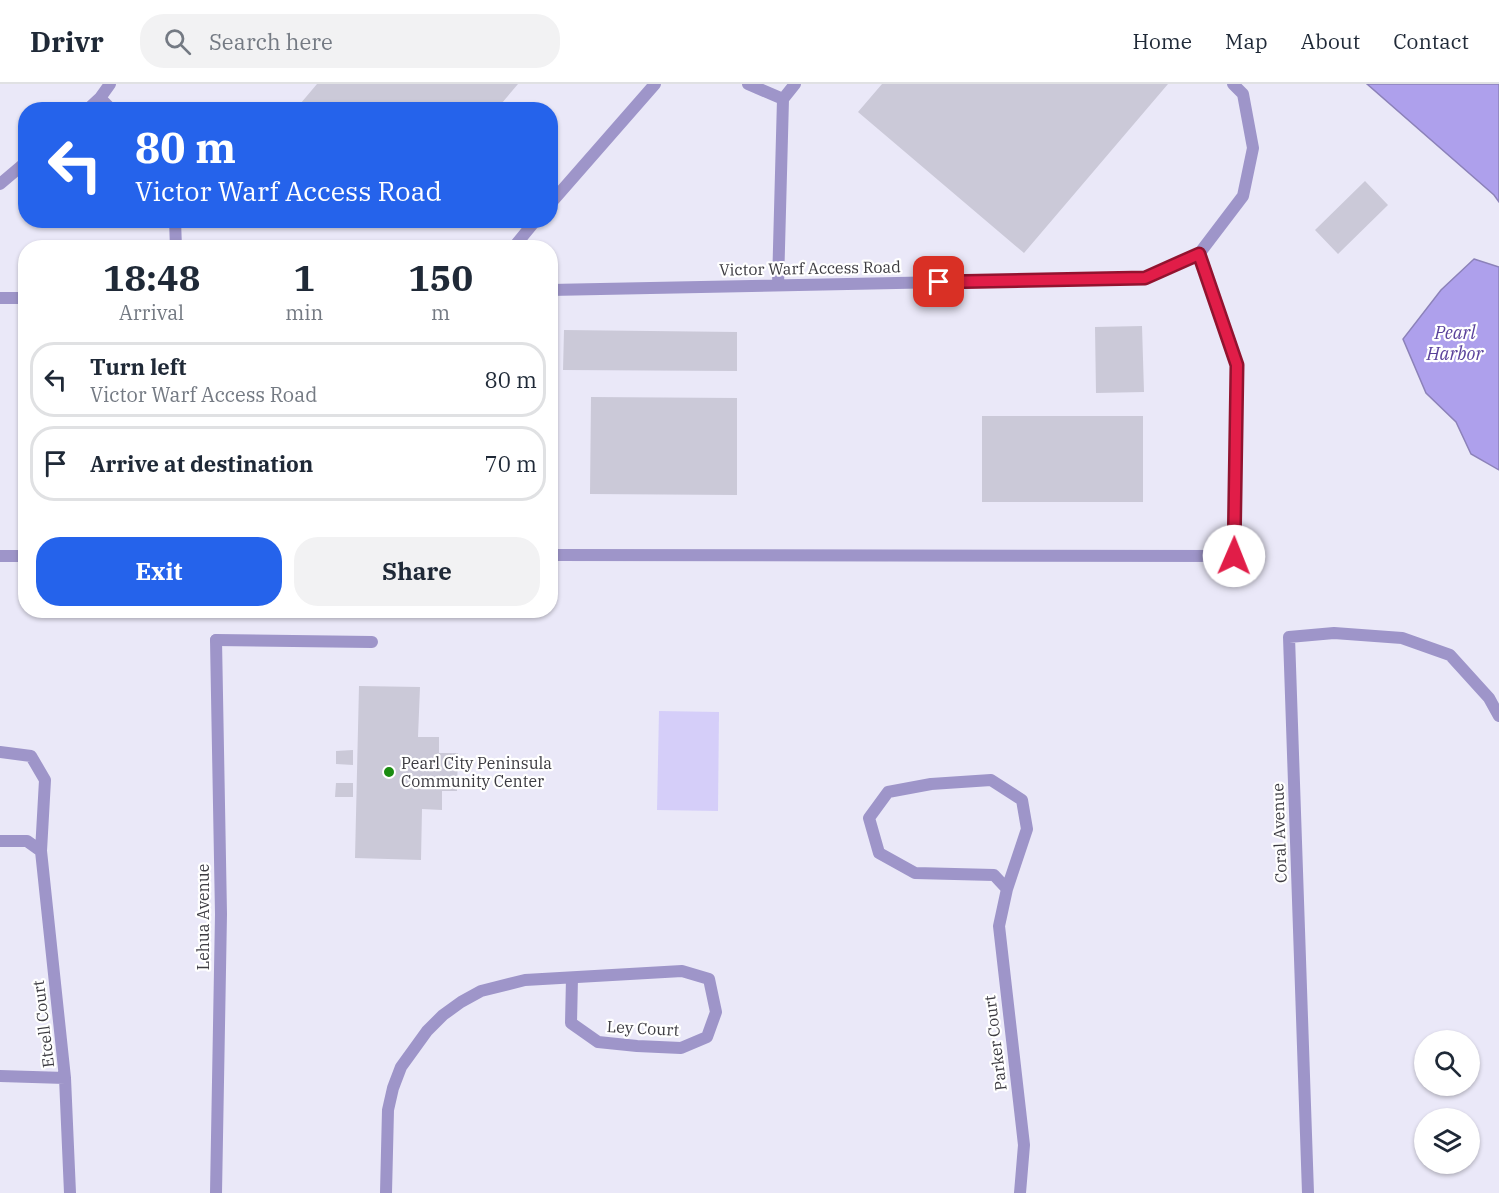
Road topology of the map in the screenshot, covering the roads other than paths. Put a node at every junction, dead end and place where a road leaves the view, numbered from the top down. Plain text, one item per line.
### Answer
1 (110, 84) edge
2 (655, 84) edge
3 (748, 84) edge
4 (795, 84) edge
5 (1233, 84) edge
6 (100, 98) junction
7 (783, 99) junction
8 (96, 102) edge
9 (104, 102) edge
10 (18, 169) edge
11 (0, 184) edge
12 (558, 195) edge
13 (529, 228) edge
14 (520, 240) edge
15 (1199, 254) junction
16 (778, 285) junction
17 (558, 290) edge
18 (0, 298) edge
19 (18, 298) edge
20 (558, 555) edge
21 (0, 556) edge
22 (18, 556) edge
23 (372, 642) dead end
24 (1499, 716) edge
25 (0, 752) edge
26 (0, 840) edge
27 (41, 851) junction
28 (1006, 889) junction
29 (572, 978) junction
30 (0, 1076) edge
31 (65, 1078) junction
32 (70, 1193) edge
33 (216, 1193) edge
34 (386, 1193) edge
35 (1020, 1193) edge
36 (1308, 1193) edge

1 - 6 street
2 - 12 street
3 - 7 street
4 - 7 street
5 - 15 street, Victor Warf Access Road
6 - 8 street
6 - 9 street
7 - 16 street
10 - 11 street
13 - 14 street
15 - 16 street, Victor Warf Access Road
15 - 20 street
16 - 17 street, Victor Warf Access Road
18 - 19 street
21 - 22 street
23 - 33 street, Lehua Avenue
24 - 36 street, Coral Avenue
25 - 27 street, Etcell Court
26 - 27 street
27 - 31 street, Etcell Court
28 - 28 street, Parker Court
28 - 35 street, Parker Court
29 - 29 street, Ley Court
29 - 34 street, Ley Court
30 - 31 street
31 - 32 street, Etcell Court

